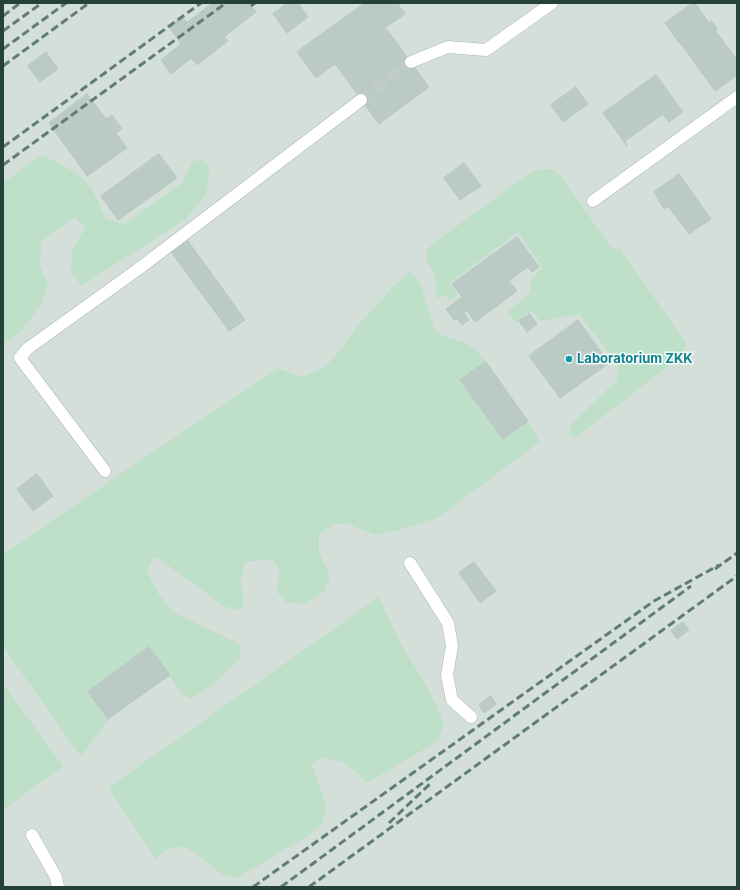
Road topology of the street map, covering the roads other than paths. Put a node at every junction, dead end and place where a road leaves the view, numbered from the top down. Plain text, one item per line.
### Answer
1 (552, 3) edge
2 (411, 62) tunnel mouth
3 (737, 97) edge
4 (361, 100) tunnel mouth
5 (593, 201) dead end
6 (105, 471) dead end
7 (410, 563) dead end
8 (472, 716) dead end
9 (32, 835) dead end
10 (58, 887) edge

1 - 2 lane
3 - 5 lane
4 - 6 lane
7 - 8 lane
9 - 10 lane

